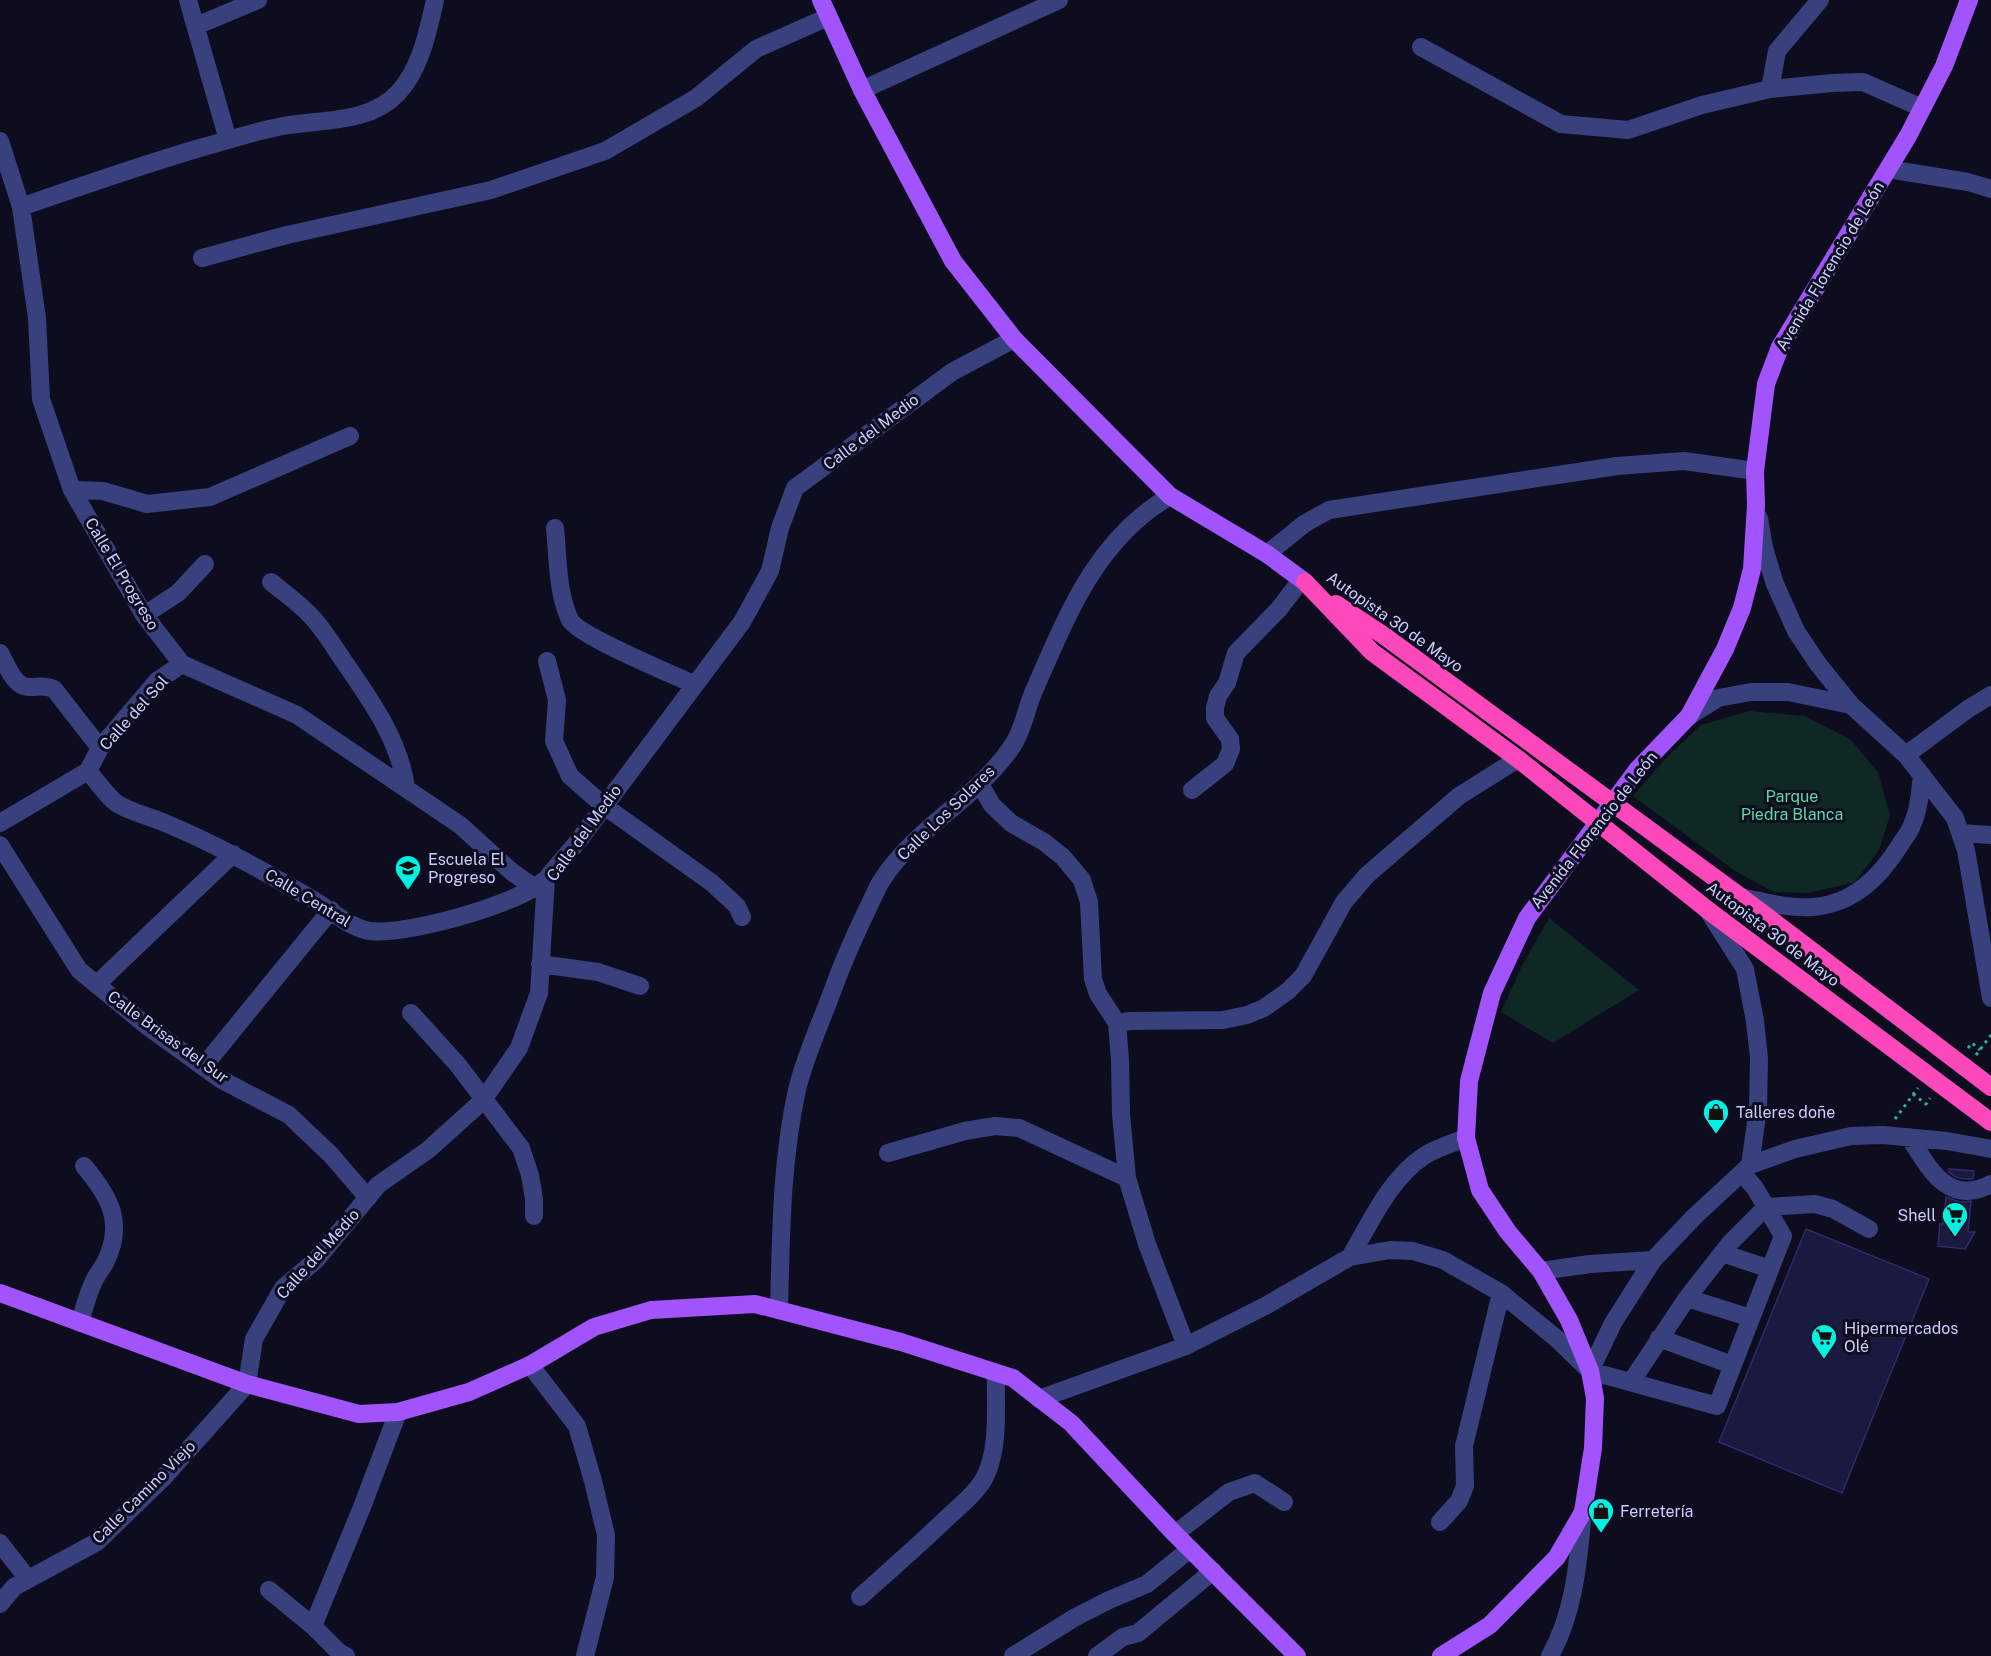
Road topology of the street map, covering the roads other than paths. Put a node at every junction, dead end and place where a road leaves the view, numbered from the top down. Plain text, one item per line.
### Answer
1 (188, 0) edge
2 (258, 0) edge
3 (435, 0) edge
4 (1059, 0) edge
5 (1820, 0) edge
6 (1969, 0) edge
7 (824, 8) edge
8 (196, 26) junction
9 (1421, 47) dead end
10 (1770, 89) junction
11 (862, 90) junction
12 (1922, 108) junction
13 (228, 140) junction
14 (0, 141) edge
15 (1888, 169) junction
16 (1991, 189) edge
17 (21, 207) junction
18 (202, 258) dead end
19 (1014, 339) junction
20 (350, 436) dead end
21 (1755, 471) junction
22 (72, 490) junction
23 (1170, 496) junction
24 (1756, 505) junction
25 (555, 528) dead end
26 (1267, 554) junction
27 (204, 564) dead end
28 (1303, 581) junction
29 (271, 582) dead end
30 (144, 615) junction
31 (0, 653) edge
32 (547, 661) dead end
33 (182, 664) junction
34 (693, 684) junction
35 (1991, 695) edge
36 (1851, 705) junction
37 (1689, 716) junction
38 (100, 748) junction
39 (1906, 755) junction
40 (1518, 759) junction
41 (88, 771) junction
42 (1922, 775) junction
43 (980, 784) junction
44 (406, 787) junction
45 (1192, 790) dead end
46 (603, 805) junction
47 (3, 818) edge
48 (1960, 832) junction
49 (1991, 835) edge
50 (0, 845) edge
51 (233, 854) junction
52 (541, 884) junction
53 (1741, 897) junction
54 (331, 910) junction
55 (1708, 911) junction
56 (742, 916) dead end
57 (540, 964) junction
58 (1988, 973) edge
59 (97, 984) junction
60 (640, 986) dead end
61 (1991, 998) edge
62 (411, 1013) dead end
63 (1117, 1023) junction
64 (203, 1067) junction
65 (1991, 1087) edge
66 (484, 1098) junction
67 (1991, 1122) edge
68 (1909, 1137) junction
69 (1466, 1138) junction
70 (1991, 1149) edge
71 (888, 1153) dead end
72 (84, 1166) dead end
73 (1746, 1169) junction
74 (1127, 1178) junction
75 (1991, 1184) edge
76 (368, 1198) junction
77 (1766, 1207) junction
78 (534, 1216) dead end
79 (1869, 1229) dead end
80 (1722, 1253) junction
81 (1350, 1257) junction
82 (1653, 1260) junction
83 (1770, 1269) junction
84 (1541, 1271) junction
85 (0, 1293) edge
86 (1501, 1293) junction
87 (1687, 1298) junction
88 (779, 1310) junction
89 (1751, 1318) junction
90 (80, 1323) junction
91 (1659, 1338) junction
92 (1186, 1347) junction
93 (530, 1365) junction
94 (1732, 1365) junction
95 (1590, 1371) junction
96 (996, 1372) junction
97 (1631, 1382) junction
98 (247, 1384) junction
99 (1039, 1399) junction
100 (398, 1412) junction
101 (1284, 1502) dead end
102 (1583, 1512) junction
103 (1440, 1522) dead end
104 (1175, 1534) junction
105 (0, 1543) edge
106 (1190, 1549) junction
107 (1213, 1571) junction
108 (14, 1586) edge
109 (269, 1590) dead end
110 (860, 1597) dead end
111 (0, 1604) edge
112 (313, 1626) junction
113 (346, 1656) edge
114 (585, 1656) edge
115 (1013, 1656) edge
116 (1097, 1656) edge
117 (1298, 1656) edge
118 (1441, 1656) edge
119 (1550, 1656) edge

1 - 8 street
2 - 8 street
3 - 13 street
4 - 11 street
5 - 10 street
6 - 12 main road, Avenida Florencio de León
7 - 11 main road
7 - 18 street
8 - 13 street
9 - 10 street
10 - 12 street
11 - 19 main road
12 - 15 main road, Avenida Florencio de León
13 - 17 street
14 - 17 street, Calle El Progreso
15 - 16 street
15 - 21 main road, Avenida Florencio de León
17 - 22 street, Calle El Progreso
19 - 23 main road
19 - 34 street, Calle del Medio
20 - 22 street
21 - 24 main road, Avenida Florencio de León
21 - 26 street
22 - 30 street, Calle El Progreso
23 - 26 main road
23 - 43 street, Calle Los Solares
24 - 36 street
24 - 37 main road, Avenida Florencio de León
25 - 34 street
26 - 28 main road
27 - 30 street
28 - 40 highway, Autopista 30 de Mayo
28 - 45 street
28 - 53 highway, Autopista 30 de Mayo
29 - 44 street
30 - 33 street, Calle El Progreso
31 - 38 street
32 - 46 street
33 - 38 street, Calle del Sol
33 - 44 street, Calle El Progreso
34 - 46 street, Calle del Medio
35 - 39 street
36 - 37 street
36 - 39 street
37 - 69 main road, Avenida Florencio de León
38 - 41 street, Calle del Sol
39 - 42 street
40 - 55 highway, Autopista 30 de Mayo
40 - 63 street
41 - 47 street
41 - 51 street, Calle Central
42 - 48 street
42 - 53 street
43 - 63 street
43 - 88 street, Calle Los Solares
44 - 52 street, Calle El Progreso
46 - 52 street, Calle del Medio
46 - 56 street
48 - 49 street
48 - 58 street
50 - 59 street, Calle Brisas del Sur
51 - 54 street, Calle Central
51 - 59 street
52 - 54 street, Calle Central
52 - 57 street, Calle del Medio
53 - 65 highway, Autopista 30 de Mayo
54 - 64 street
55 - 67 highway, Autopista 30 de Mayo
55 - 73 street
57 - 60 street
57 - 66 street, Calle del Medio
58 - 61 street
59 - 64 street, Calle Brisas del Sur
62 - 66 street
63 - 74 street
64 - 76 street, Calle Brisas del Sur
66 - 76 street, Calle del Medio
66 - 78 street
68 - 70 street
68 - 73 street
68 - 75 street
69 - 81 street
69 - 84 main road, Avenida Florencio de León
71 - 74 street
72 - 90 street
73 - 77 street
73 - 82 street
74 - 92 street
76 - 98 street, Calle del Medio
77 - 79 street
77 - 80 street
77 - 83 street
80 - 83 street
80 - 87 street
81 - 86 street
81 - 92 street
82 - 84 street
82 - 95 street
83 - 89 street
84 - 95 main road, Avenida Florencio de León
85 - 90 main road
86 - 95 street
86 - 103 street
87 - 89 street
87 - 91 street
88 - 93 main road
88 - 96 main road
89 - 94 street
90 - 98 main road
91 - 94 street
91 - 97 street
92 - 99 street
93 - 100 main road
93 - 114 street
94 - 97 street
95 - 97 street
95 - 102 main road, Avenida Florencio de León
96 - 99 main road
96 - 110 street
98 - 100 main road
98 - 108 street, Calle Camino Viejo
99 - 104 main road
100 - 112 street
101 - 104 street
102 - 118 main road
102 - 119 street
104 - 106 main road
105 - 108 street
106 - 107 main road
106 - 115 street
107 - 116 street
107 - 117 main road
108 - 111 street, Calle Camino Viejo
109 - 112 street
112 - 113 street

